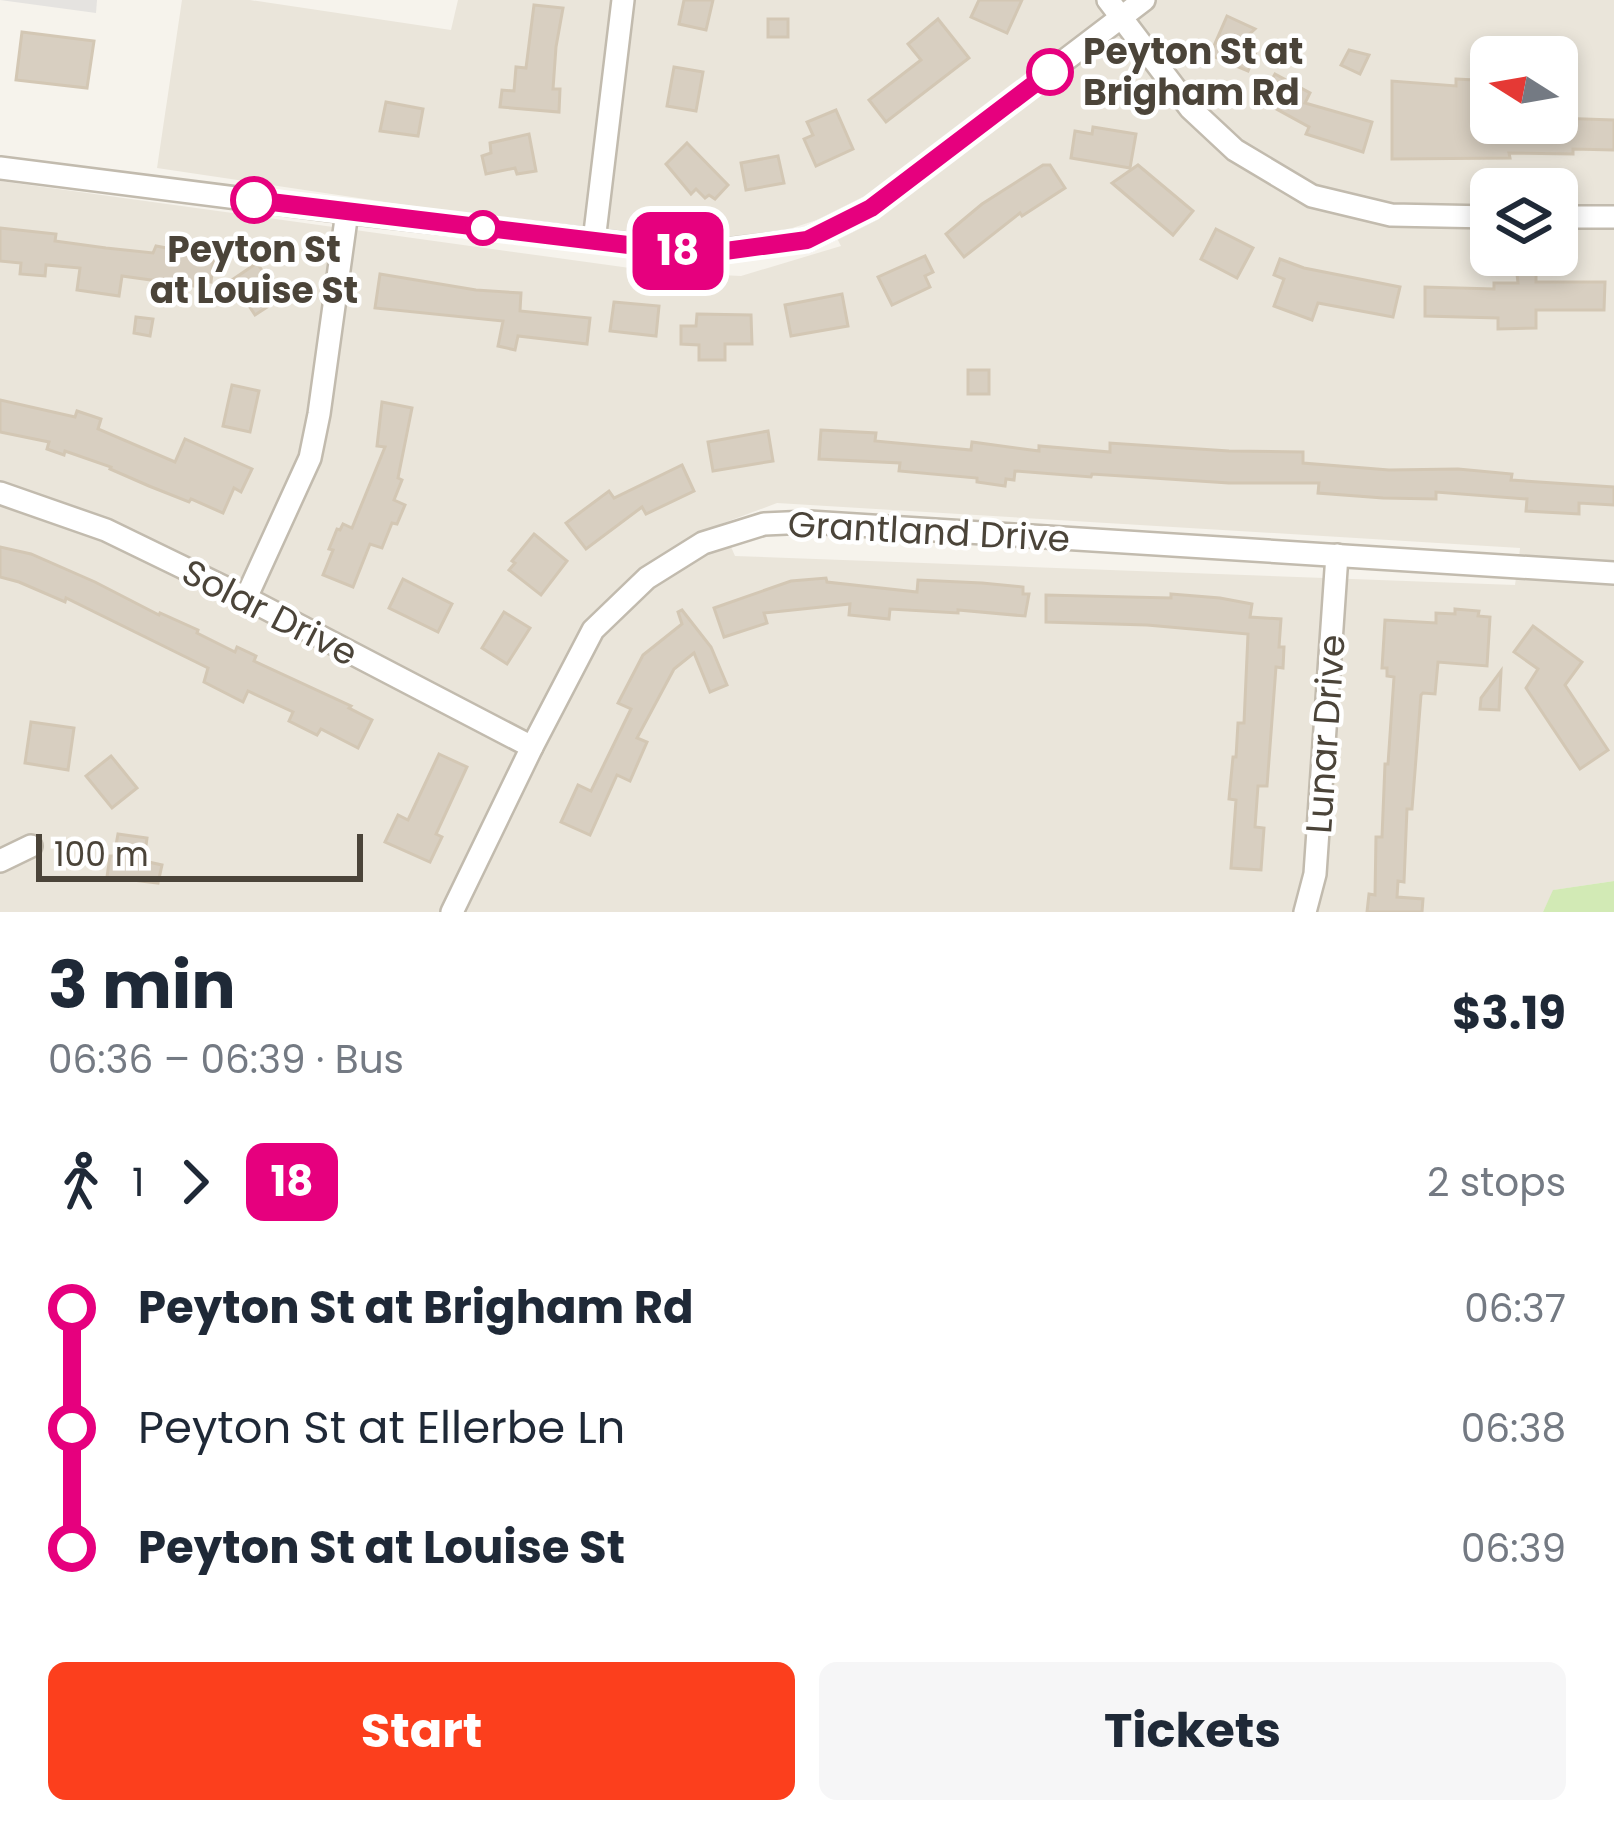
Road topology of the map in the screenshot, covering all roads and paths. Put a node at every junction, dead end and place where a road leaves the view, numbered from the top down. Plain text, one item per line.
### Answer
1 (622, 0) edge
2 (1144, 0) edge
3 (1115, 9) edge
4 (0, 168) edge
5 (347, 212) junction
6 (1470, 217) edge
7 (1578, 217) edge
8 (1614, 217) edge
9 (594, 241) junction
10 (0, 493) edge
11 (1337, 555) junction
12 (1614, 574) edge
13 (245, 598) junction
14 (532, 747) junction
15 (32, 846) dead end
16 (0, 861) edge
17 (452, 912) edge
18 (1305, 912) edge

1 - 9 street
2 - 3 street
3 - 6 street
3 - 9 street
4 - 5 street
5 - 9 street
5 - 13 street
7 - 8 street
10 - 13 street, Solar Drive
11 - 12 street, Grantland Drive
11 - 14 street, Grantland Drive
11 - 18 street, Lunar Drive
13 - 14 street, Solar Drive
14 - 17 street, Grantland Drive
15 - 16 street

